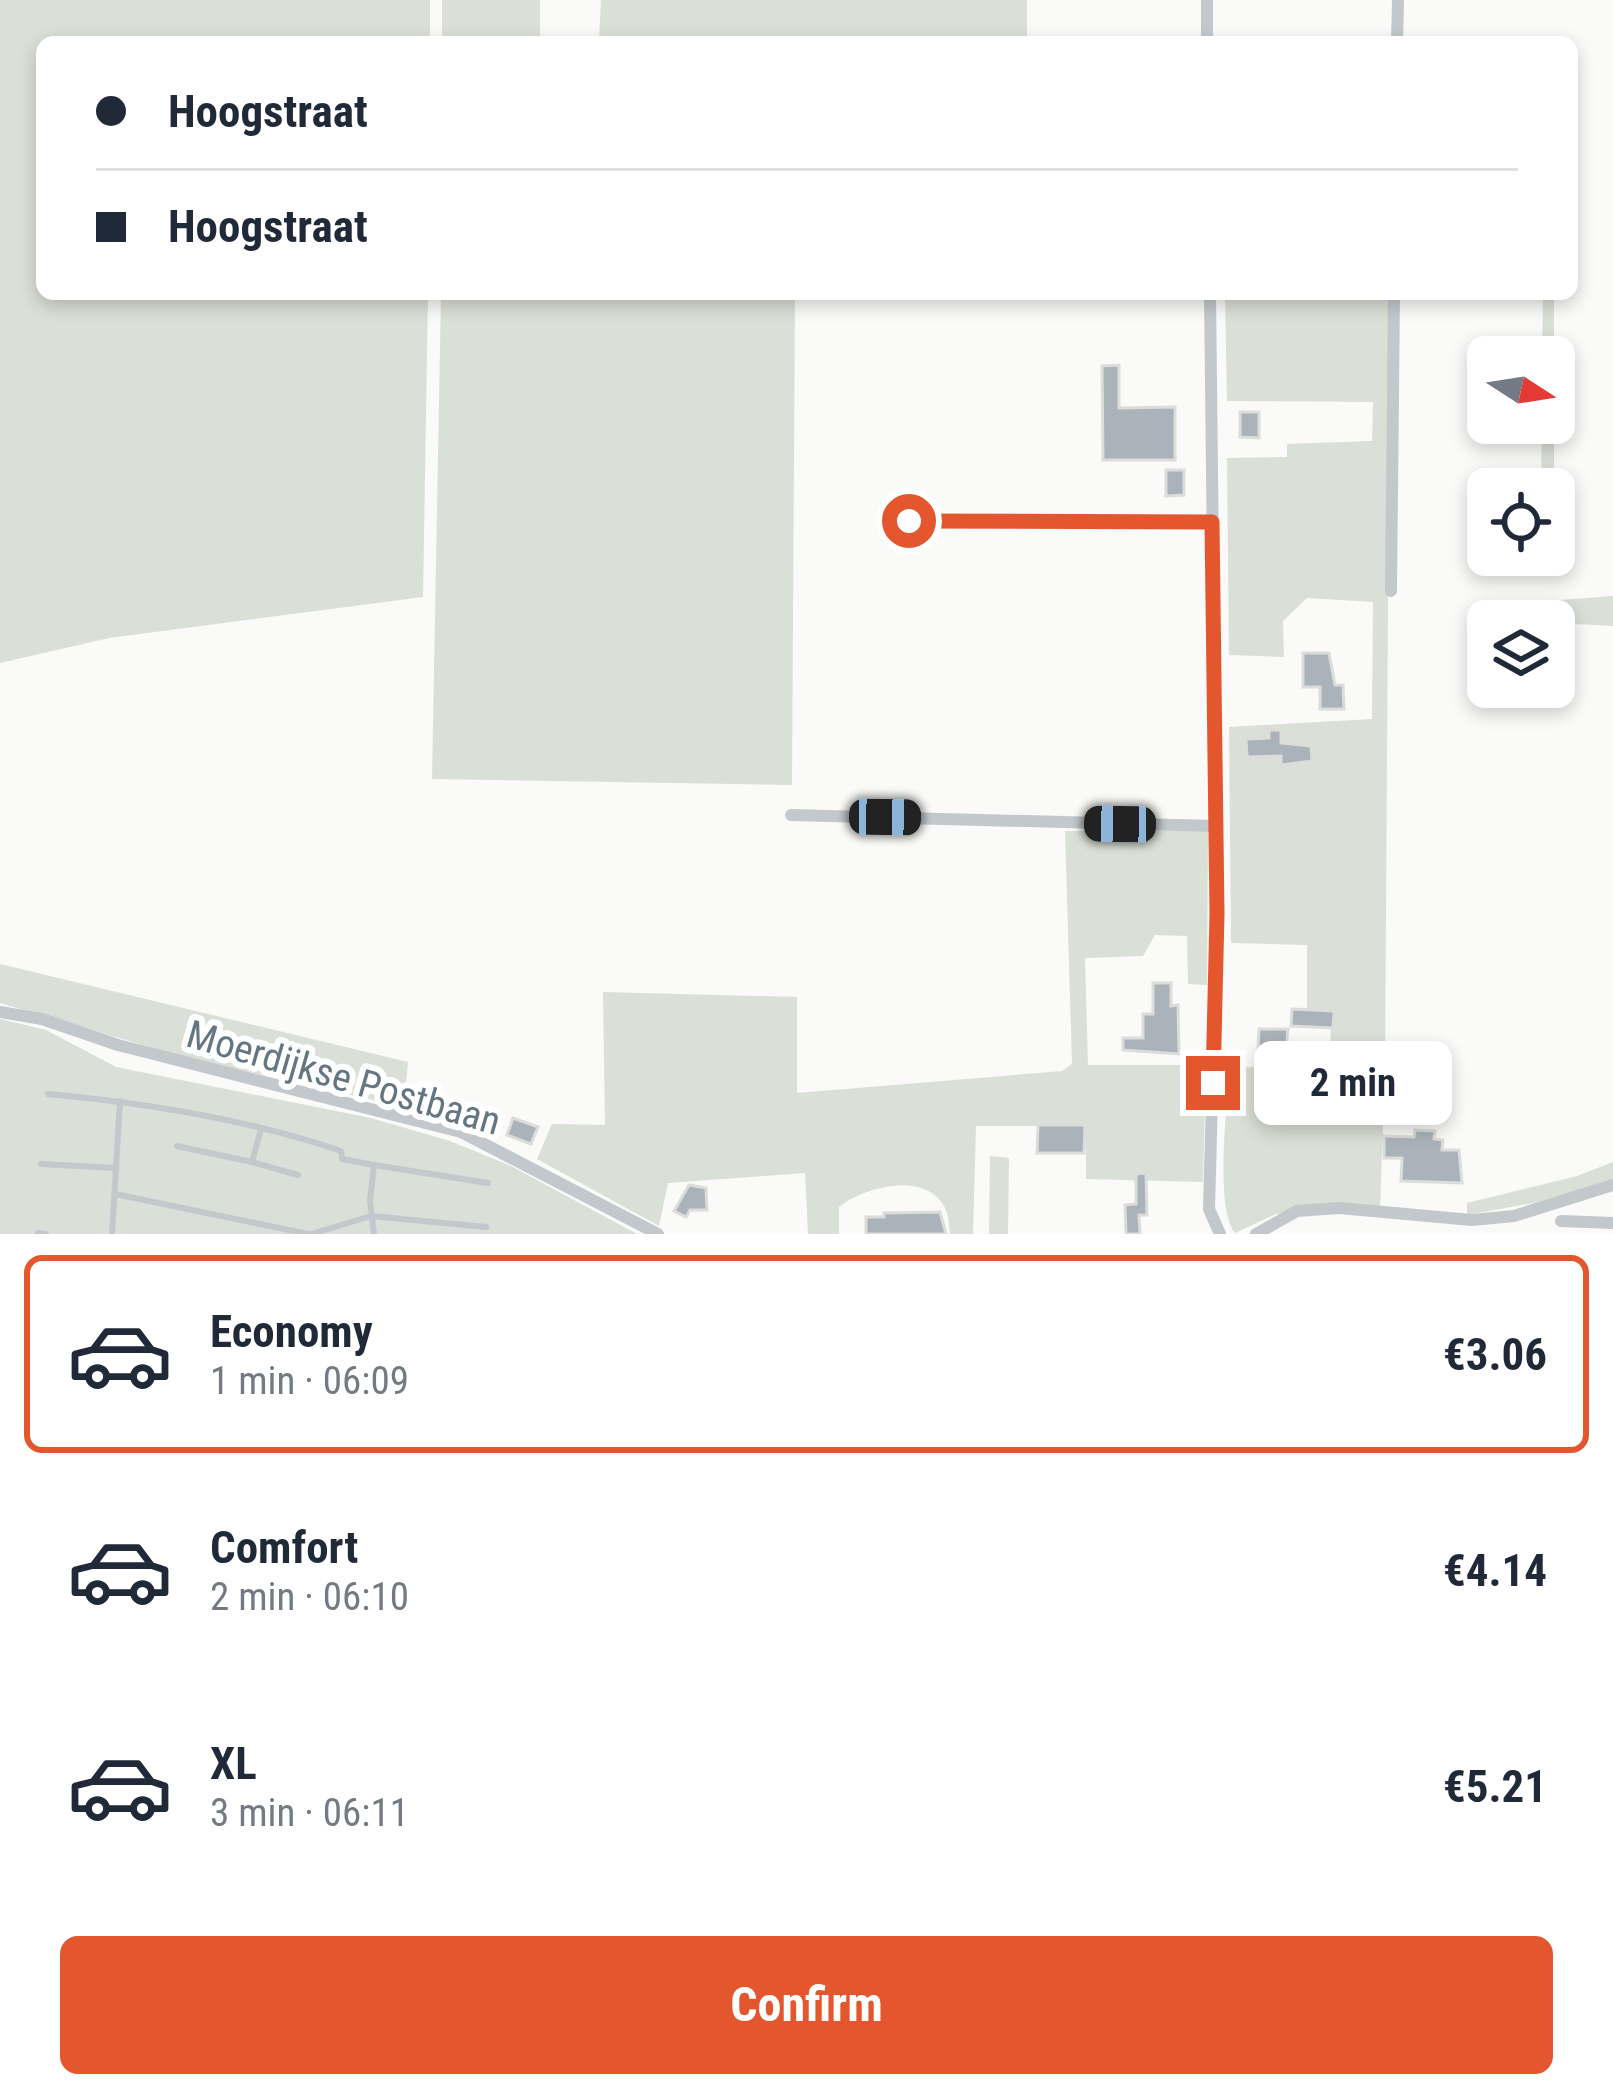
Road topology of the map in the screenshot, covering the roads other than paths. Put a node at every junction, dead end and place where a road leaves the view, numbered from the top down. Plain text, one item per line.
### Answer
1 (1207, 0) edge
2 (1397, 0) edge
3 (1207, 36) edge
4 (1397, 36) edge
5 (1210, 300) edge
6 (1394, 300) edge
7 (909, 521) dead end
8 (1212, 522) junction
9 (1391, 591) dead end
10 (791, 815) dead end
11 (1214, 826) junction
12 (0, 1012) edge
13 (48, 1094) dead end
14 (120, 1101) junction
15 (261, 1129) junction
16 (177, 1146) dead end
17 (252, 1162) junction
18 (41, 1164) dead end
19 (374, 1165) junction
20 (116, 1168) junction
21 (298, 1175) dead end
22 (488, 1183) dead end
23 (1613, 1185) edge
24 (115, 1195) junction
25 (371, 1216) junction
26 (1561, 1221) dead end
27 (1613, 1223) edge
28 (486, 1227) dead end
29 (112, 1234) edge
30 (310, 1234) edge
31 (374, 1234) edge
32 (658, 1234) edge
33 (1220, 1234) edge
34 (1256, 1234) edge

1 - 3 street
2 - 4 street
5 - 8 street
6 - 9 street
7 - 8 street
8 - 11 street
10 - 11 street
11 - 33 street
12 - 32 street, Moerdijkse Postbaan
13 - 14 lane
14 - 15 lane
14 - 20 lane
15 - 17 lane
15 - 19 lane
16 - 17 lane
17 - 21 lane
18 - 20 lane
19 - 22 lane
19 - 25 lane
20 - 24 lane
23 - 34 street
24 - 29 lane
24 - 30 lane
25 - 28 lane
25 - 30 lane
25 - 31 lane
26 - 27 street

